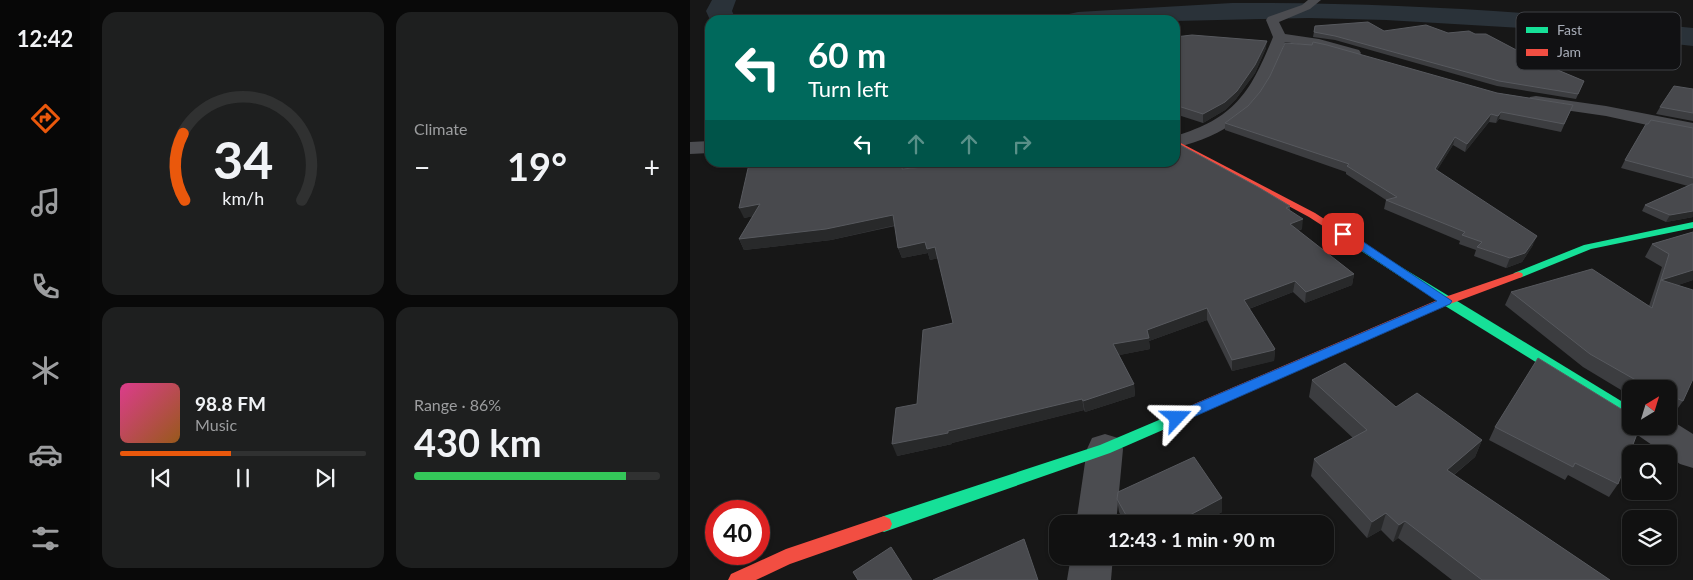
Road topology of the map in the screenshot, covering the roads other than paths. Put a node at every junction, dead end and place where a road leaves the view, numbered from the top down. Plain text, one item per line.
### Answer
1 (1315, 0) edge
2 (1280, 37) junction
3 (1367, 56) edge
4 (1518, 98) edge
5 (1693, 129) edge
6 (1180, 140) edge
7 (1180, 144) edge
8 (705, 147) edge
9 (690, 148) edge
10 (1693, 225) edge
11 (1446, 301) junction
12 (1622, 409) edge
13 (1665, 435) edge
14 (1105, 449) junction
15 (1693, 453) edge
16 (1097, 515) edge
17 (1091, 565) edge
18 (737, 580) edge
19 (1089, 580) edge

1 - 2 street
2 - 3 street
2 - 6 street
4 - 5 street
7 - 11 street
8 - 9 street
10 - 11 street
11 - 12 street
11 - 14 street
13 - 15 street
14 - 16 street
14 - 18 street
17 - 19 street

